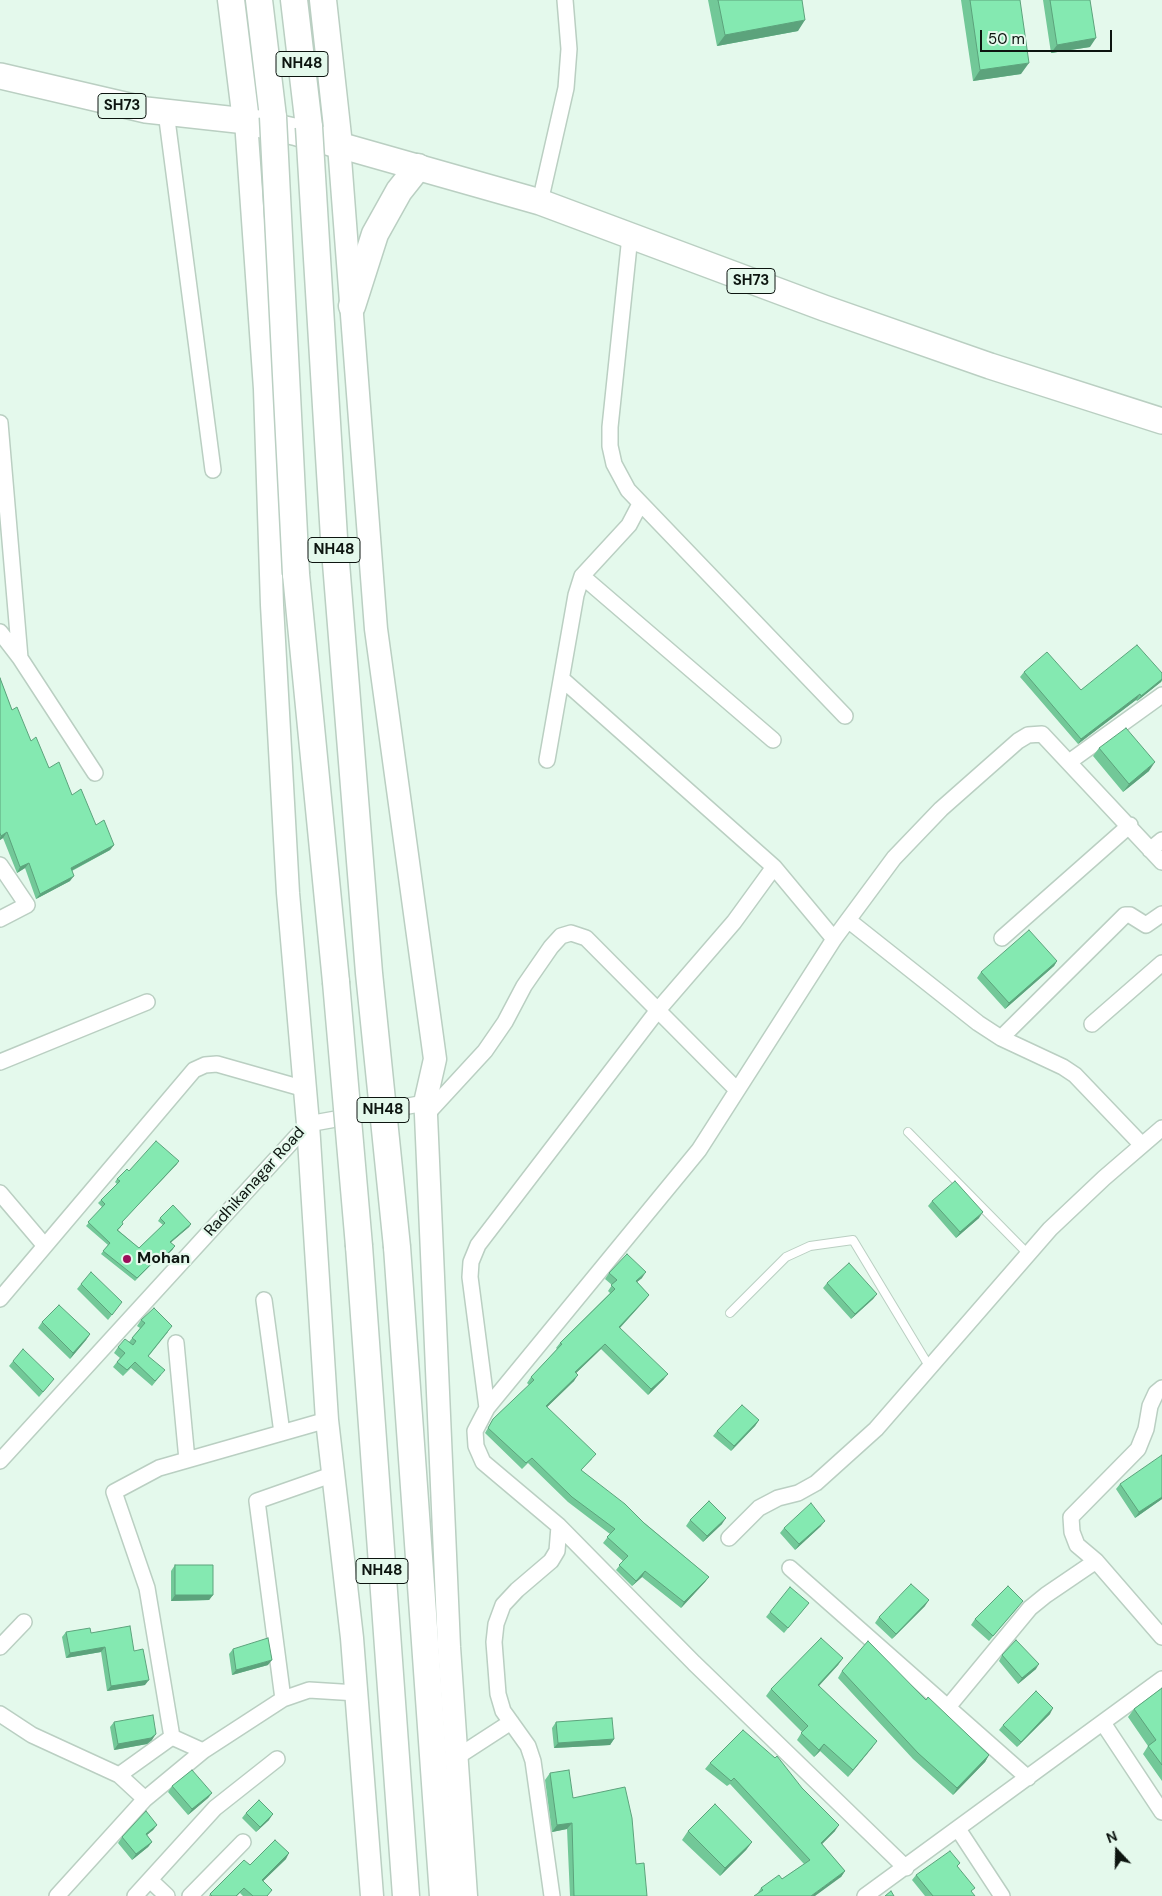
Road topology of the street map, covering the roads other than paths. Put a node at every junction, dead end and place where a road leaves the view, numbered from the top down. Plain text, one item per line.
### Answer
1 (231, 0) edge
2 (259, 0) edge
3 (294, 0) edge
4 (322, 0) edge
5 (565, 0) edge
6 (2, 82) edge
7 (166, 112) junction
8 (246, 121) junction
9 (339, 145) junction
10 (418, 167) junction
11 (540, 202) junction
12 (630, 236) junction
13 (352, 306) junction
14 (1162, 421) edge
15 (0, 422) edge
16 (213, 470) dead end
17 (640, 504) junction
18 (582, 576) junction
19 (0, 632) edge
20 (20, 658) junction
21 (562, 679) junction
22 (1162, 695) edge
23 (845, 716) dead end
24 (773, 740) dead end
25 (546, 760) dead end
26 (1069, 762) junction
27 (95, 773) dead end
28 (1130, 825) junction
29 (1162, 840) edge
30 (1150, 850) junction
31 (1162, 862) edge
32 (0, 864) edge
33 (774, 867) junction
34 (1162, 914) edge
35 (0, 919) edge
36 (848, 920) junction
37 (1002, 938) dead end
38 (834, 939) junction
39 (1162, 962) edge
40 (147, 1002) dead end
41 (658, 1010) junction
42 (1092, 1024) dead end
43 (1001, 1038) junction
44 (0, 1062) edge
45 (305, 1089) junction
46 (737, 1090) junction
47 (426, 1109) junction
48 (308, 1124) junction
49 (1162, 1128) edge
50 (908, 1132) dead end
51 (1142, 1145) junction
52 (0, 1193) edge
53 (46, 1246) junction
54 (1028, 1254) junction
55 (0, 1299) edge
56 (264, 1300) dead end
57 (730, 1313) dead end
58 (176, 1343) dead end
59 (930, 1366) junction
60 (1162, 1388) edge
61 (487, 1408) junction
62 (327, 1420) junction
63 (282, 1433) junction
64 (187, 1460) junction
65 (0, 1461) edge
66 (334, 1474) junction
67 (560, 1526) junction
68 (729, 1538) dead end
69 (1096, 1560) junction
70 (790, 1568) dead end
71 (24, 1622) dead end
72 (1162, 1637) edge
73 (0, 1647) edge
74 (1162, 1679) edge
75 (357, 1693) junction
76 (283, 1699) junction
77 (948, 1708) junction
78 (0, 1714) edge
79 (511, 1722) junction
80 (1103, 1723) junction
81 (172, 1736) junction
82 (202, 1751) junction
83 (456, 1757) junction
84 (277, 1759) dead end
85 (118, 1775) junction
86 (1028, 1778) junction
87 (145, 1799) junction
88 (1162, 1812) edge
89 (958, 1829) junction
90 (243, 1842) dead end
91 (906, 1868) junction
92 (150, 1880) junction
93 (57, 1896) edge
94 (135, 1896) edge
95 (167, 1896) edge
96 (190, 1896) edge
97 (372, 1896) edge
98 (406, 1896) edge
99 (443, 1896) edge
100 (466, 1896) edge
101 (552, 1896) edge
102 (865, 1896) edge
103 (1002, 1896) edge

1 - 8 highway
2 - 98 highway, NH48, bridge
3 - 99 highway, NH48, bridge
4 - 9 highway
5 - 11 street
6 - 7 main road, SH73
7 - 8 main road, SH73
7 - 16 street
8 - 9 highway, SH73
8 - 45 main road
9 - 10 main road, SH73
9 - 13 main road
10 - 11 main road, SH73
10 - 13 highway
11 - 12 main road, SH73
12 - 14 main road, SH73
12 - 17 street
13 - 47 main road
15 - 20 street
17 - 18 street
17 - 23 street
18 - 21 street
18 - 24 street
19 - 20 street
20 - 27 street
21 - 25 street
21 - 33 street
22 - 26 street
26 - 28 street
26 - 36 street
28 - 30 street
28 - 37 street
29 - 30 street
30 - 31 street
32 - 35 street
33 - 38 street
33 - 41 street
34 - 43 street
36 - 38 street
36 - 43 street
38 - 46 street
39 - 42 street
40 - 44 street
41 - 46 street
41 - 47 street
41 - 61 street
43 - 51 street
45 - 48 main road
45 - 53 street
46 - 61 street
47 - 48 street, Radhikanagar Road
47 - 83 main road
48 - 62 main road
48 - 65 street, Radhikanagar Road
49 - 51 street
50 - 54 lane
51 - 54 street
52 - 53 street
53 - 55 street
54 - 59 street
56 - 63 street
57 - 59 lane
58 - 64 street
59 - 68 street
60 - 69 street
61 - 67 street
62 - 63 street
62 - 66 main road
63 - 64 street
64 - 81 street
66 - 75 main road
66 - 76 street
67 - 79 street
67 - 91 street
69 - 72 street
69 - 77 street
70 - 77 street
71 - 73 street
74 - 80 street
75 - 76 street
75 - 97 main road
76 - 82 street
77 - 86 street
78 - 85 street
79 - 83 street
79 - 101 street
80 - 86 street
80 - 88 street
81 - 82 street
81 - 85 street
82 - 87 street
83 - 100 main road
84 - 92 street
85 - 87 street
86 - 89 street
87 - 93 street
89 - 91 street
89 - 103 street
90 - 96 street
91 - 102 street
92 - 94 street
92 - 95 street

